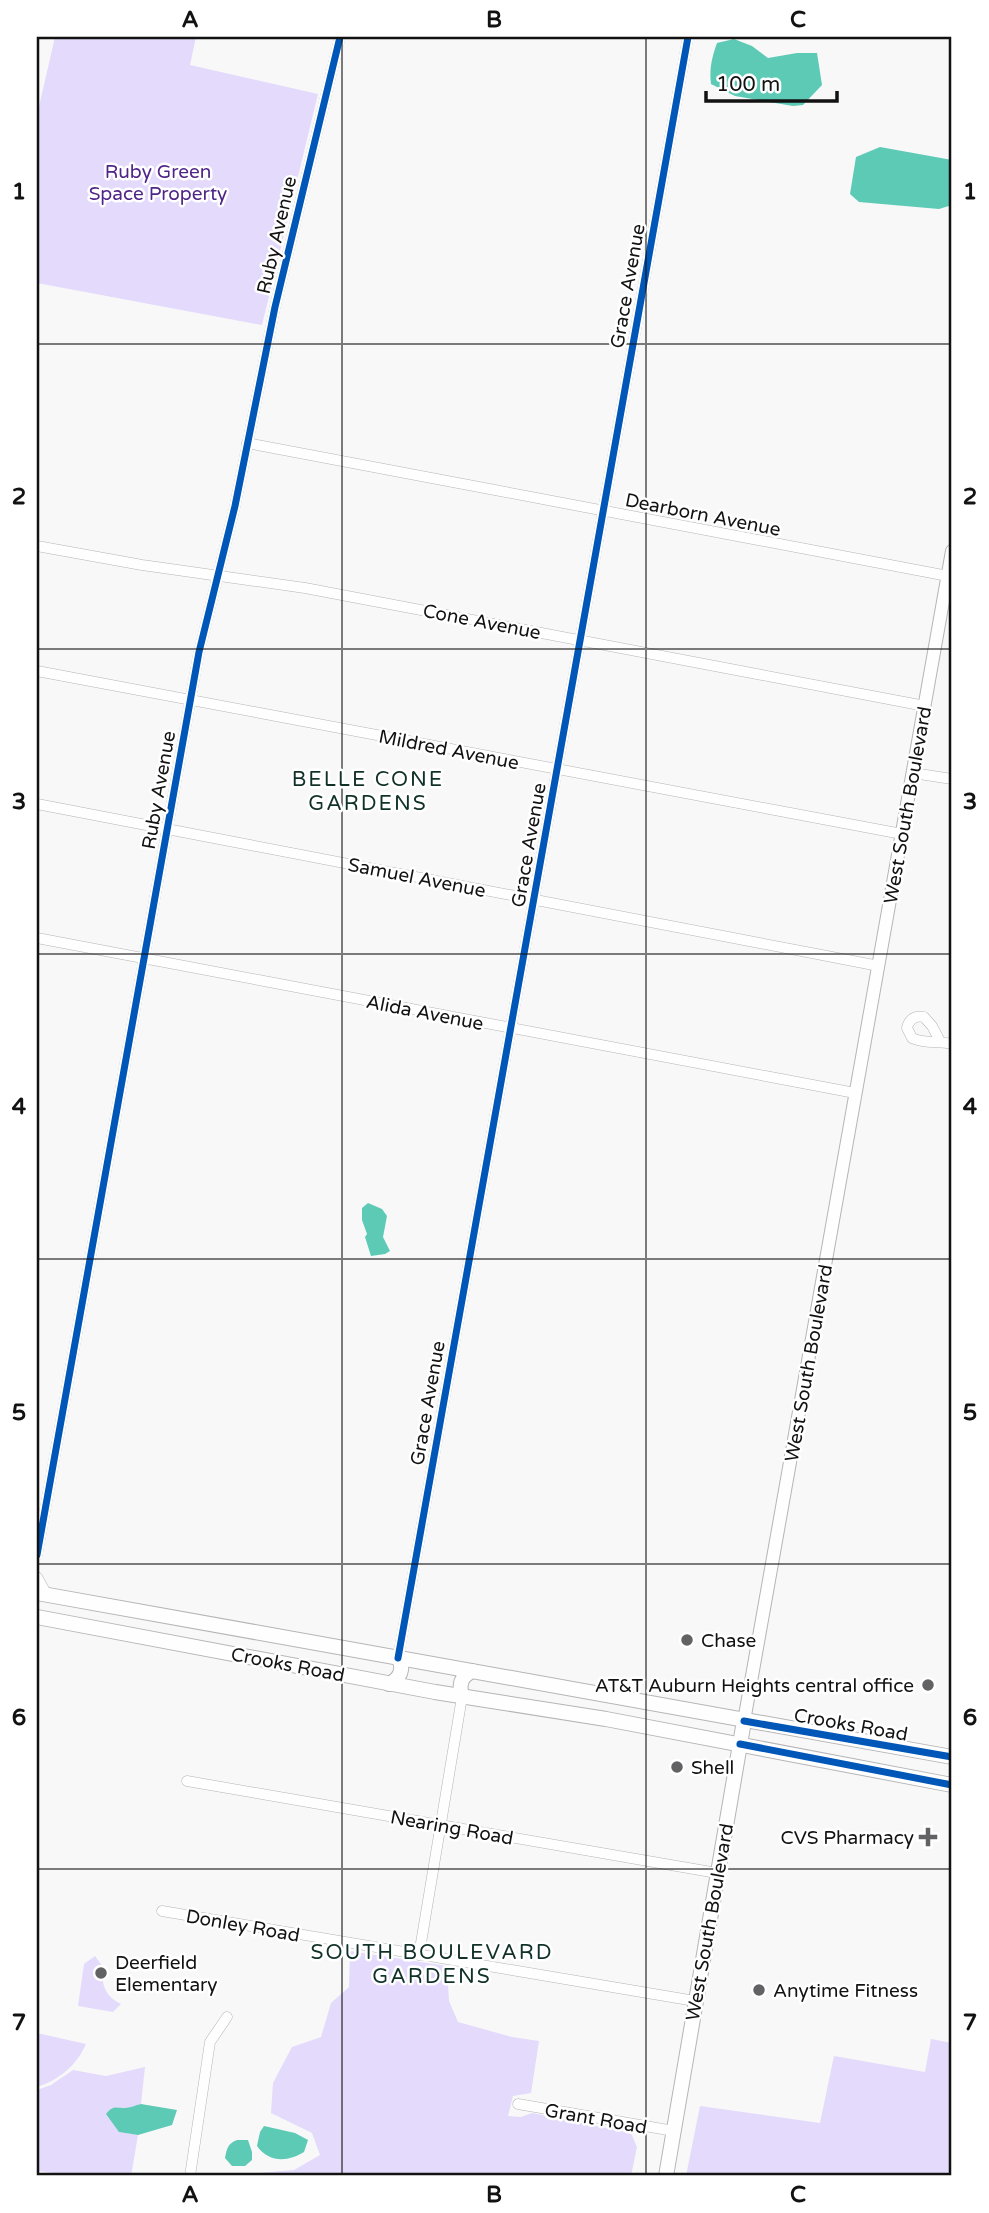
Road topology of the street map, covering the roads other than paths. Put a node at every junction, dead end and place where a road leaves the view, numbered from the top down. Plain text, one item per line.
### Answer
1 (340, 37) edge
2 (688, 37) edge
3 (247, 443) junction
4 (603, 511) junction
5 (37, 545) edge
6 (952, 551) edge
7 (217, 575) junction
8 (948, 576) junction
9 (580, 640) junction
10 (37, 671) edge
11 (190, 700) junction
12 (925, 706) junction
13 (557, 769) junction
14 (914, 773) junction
15 (952, 779) edge
16 (37, 804) edge
17 (167, 829) junction
18 (902, 834) junction
19 (534, 899) junction
20 (37, 938) edge
21 (143, 959) junction
22 (879, 965) junction
23 (511, 1028) junction
24 (940, 1041) dead end
25 (952, 1044) edge
26 (855, 1093) junction
27 (37, 1555) edge
28 (37, 1577) edge
29 (40, 1595) edge
30 (37, 1617) edge
31 (398, 1658) junction
32 (472, 1671) junction
33 (389, 1684) junction
34 (461, 1697) junction
35 (698, 1713) junction
36 (744, 1721) junction
37 (796, 1730) junction
38 (685, 1734) junction
39 (740, 1744) junction
40 (785, 1753) junction
41 (952, 1758) edge
42 (187, 1781) dead end
43 (952, 1785) edge
44 (441, 1825) junction
45 (718, 1873) junction
46 (162, 1911) dead end
47 (419, 1955) junction
48 (695, 2001) junction
49 (227, 2017) dead end
50 (518, 2104) dead end
51 (674, 2132) junction
52 (190, 2176) edge
53 (666, 2176) edge

1 - 3 street, Ruby Avenue
2 - 4 street, Grace Avenue
3 - 4 street, Dearborn Avenue
3 - 7 street, Ruby Avenue
4 - 8 street, Dearborn Avenue
4 - 9 street, Grace Avenue
5 - 7 street, Cone Avenue
6 - 8 street, West South Boulevard
7 - 9 street, Cone Avenue
7 - 11 street, Ruby Avenue
8 - 12 street, West South Boulevard
9 - 12 street, Cone Avenue
9 - 13 street, Grace Avenue
10 - 11 street, Mildred Avenue
11 - 13 street, Mildred Avenue
11 - 17 street, Ruby Avenue
12 - 14 street, West South Boulevard
13 - 18 street, Mildred Avenue
13 - 19 street, Grace Avenue
14 - 15 street
14 - 18 street, West South Boulevard
16 - 17 street, Samuel Avenue
17 - 19 street, Samuel Avenue
17 - 21 street, Ruby Avenue
18 - 22 street, West South Boulevard
19 - 22 street, Samuel Avenue
19 - 23 street, Grace Avenue
20 - 21 street, Alida Avenue
21 - 23 street, Alida Avenue
21 - 27 street, Ruby Avenue
22 - 26 street, West South Boulevard
23 - 26 street, Alida Avenue
23 - 31 street, Grace Avenue
24 - 25 street
26 - 36 street, West South Boulevard
28 - 29 street
29 - 31 main road, Crooks Road
30 - 33 main road, Crooks Road
31 - 32 main road, Crooks Road
31 - 33 main road
32 - 34 main road
32 - 35 main road, Crooks Road
33 - 34 main road, Crooks Road
34 - 38 main road, Crooks Road
34 - 44 street
35 - 36 main road, Crooks Road
35 - 38 main road
36 - 37 main road, Crooks Road
36 - 39 main road, West South Boulevard
37 - 40 main road
37 - 41 main road, Crooks Road
38 - 39 main road, Crooks Road
39 - 40 main road, Crooks Road
39 - 45 main road, West South Boulevard
40 - 43 main road, Crooks Road
42 - 44 street, Nearing Road
44 - 45 street, Nearing Road
44 - 47 street
45 - 48 main road, West South Boulevard
46 - 47 street, Donley Road
47 - 48 street, Donley Road
48 - 51 main road, West South Boulevard
49 - 52 street
50 - 51 street, Grant Road
51 - 53 main road, West South Boulevard

